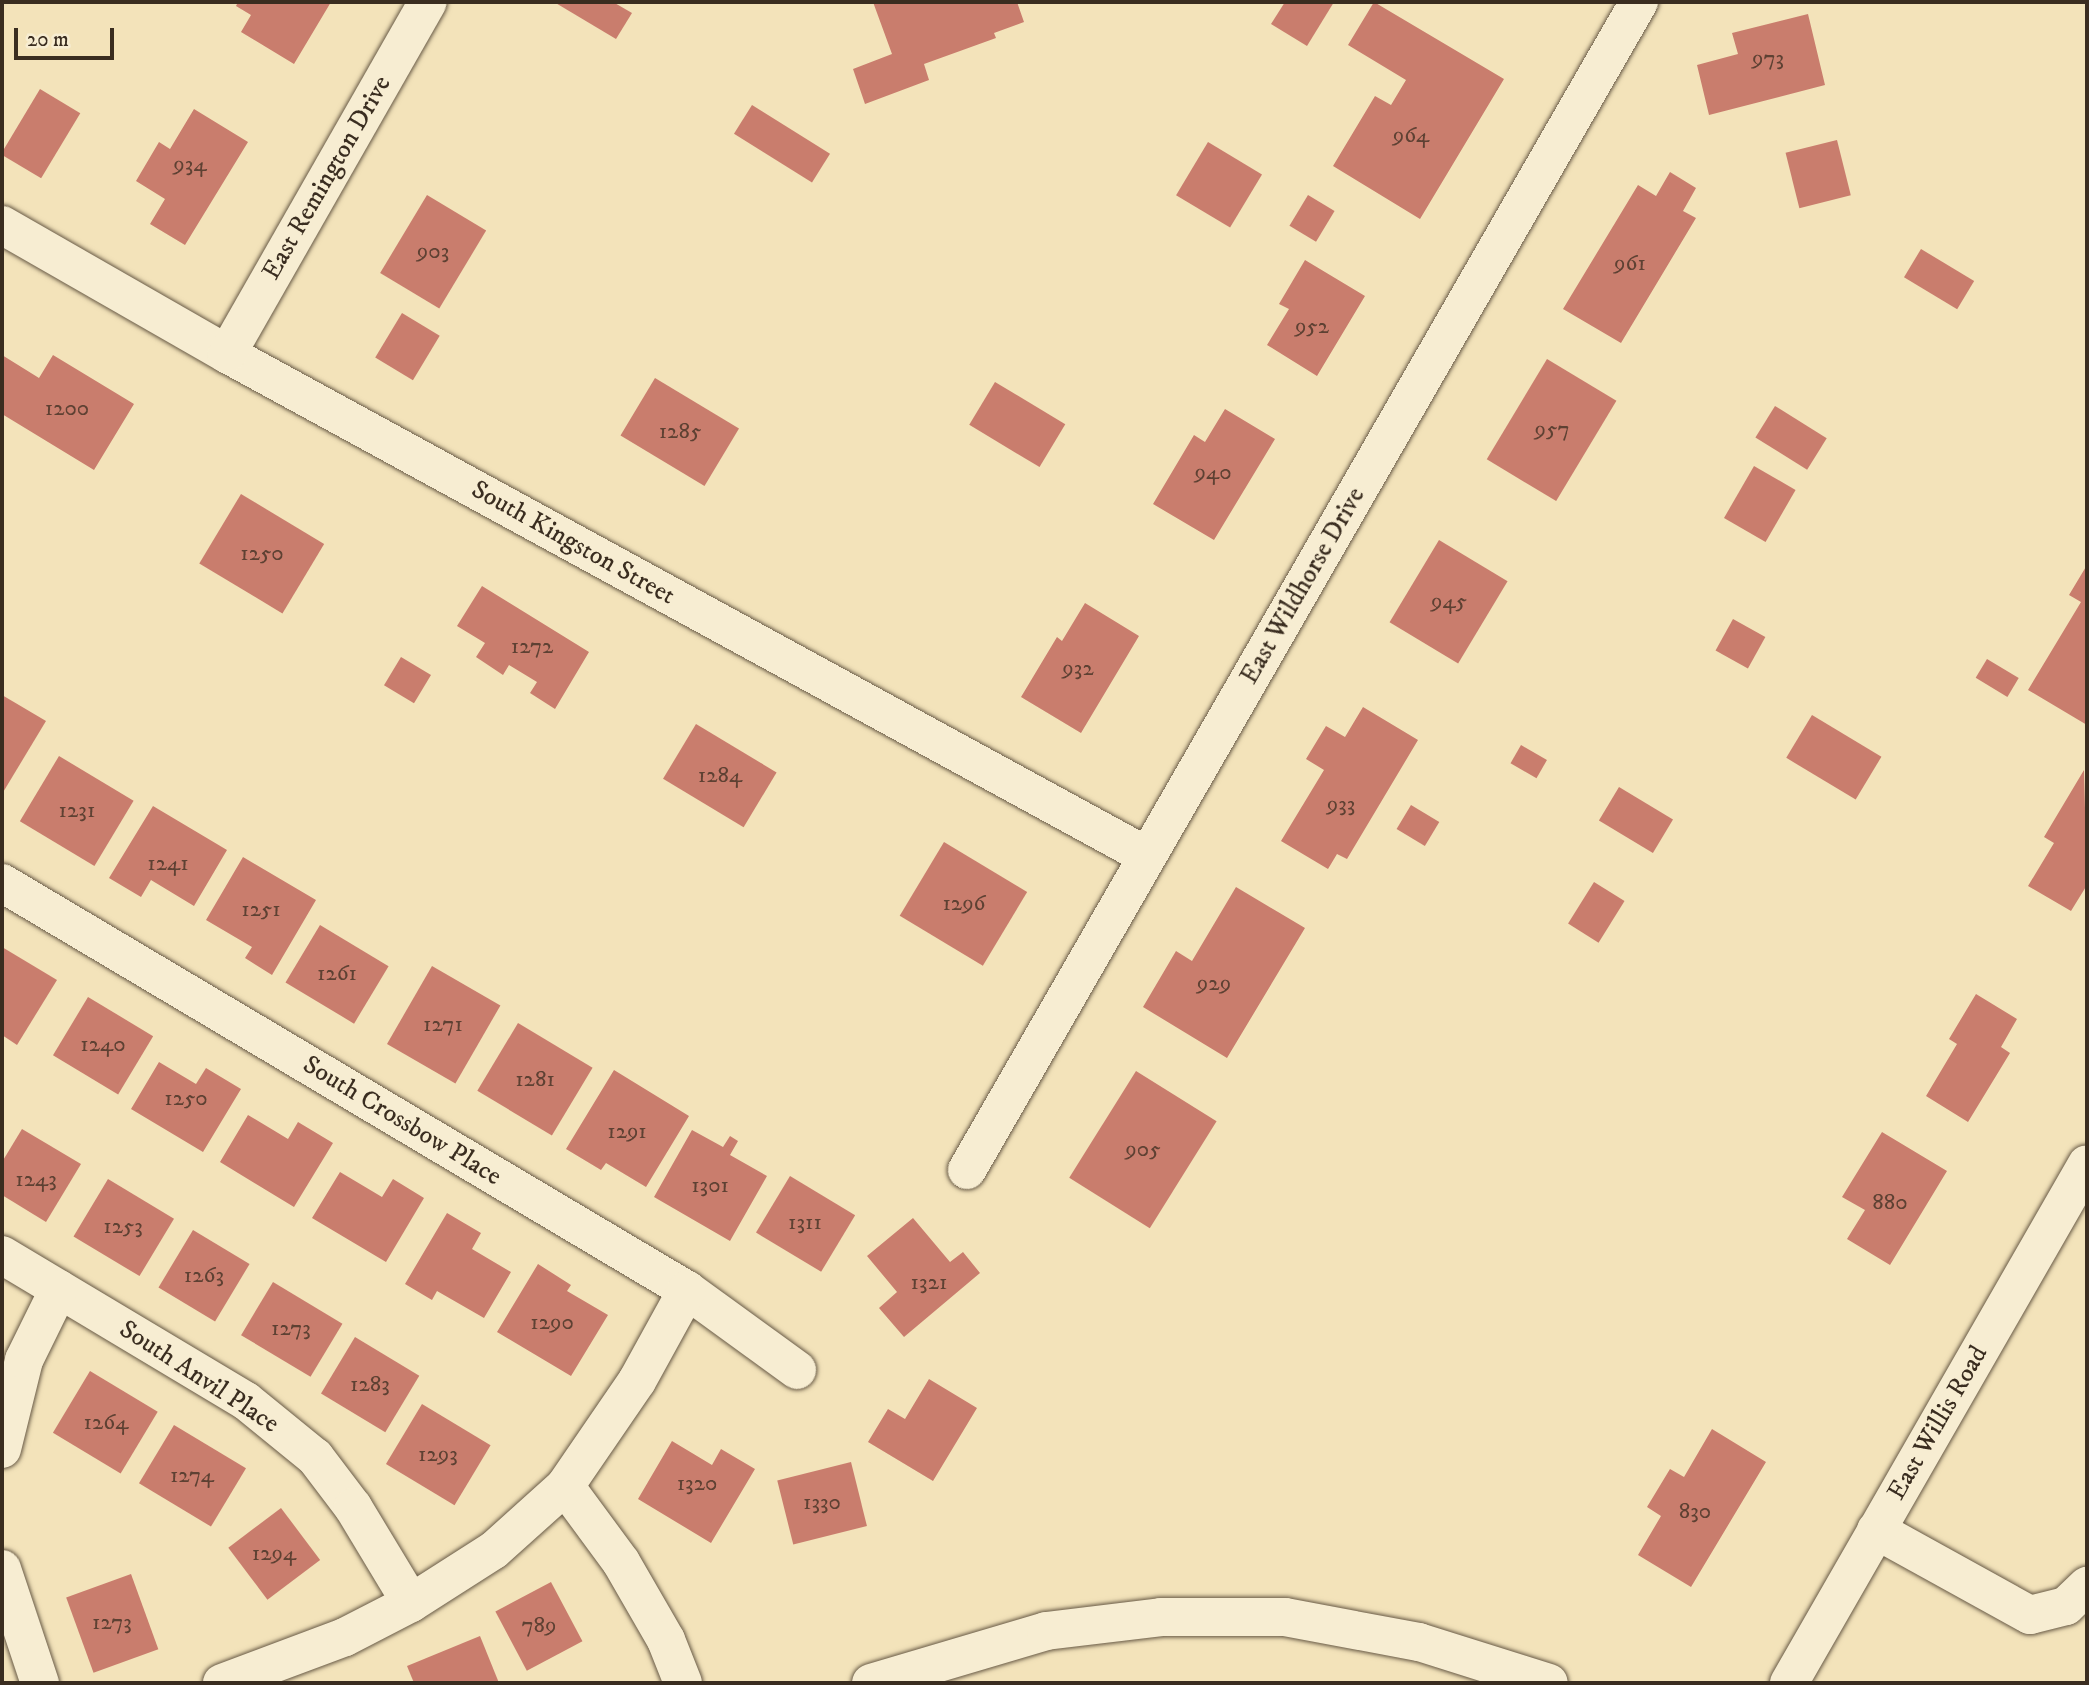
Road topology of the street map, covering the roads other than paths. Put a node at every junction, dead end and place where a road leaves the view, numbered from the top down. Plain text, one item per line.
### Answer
1 (428, 2) edge
2 (1639, 2) edge
3 (2, 225) edge
4 (228, 355) junction
5 (1147, 856) junction
6 (2, 883) edge
7 (2087, 1164) edge
8 (967, 1170) dead end
9 (2, 1255) edge
10 (59, 1289) junction
11 (687, 1290) junction
12 (797, 1370) dead end
13 (2, 1449) edge
14 (565, 1486) junction
15 (1876, 1530) junction
16 (2, 1569) edge
17 (2087, 1587) edge
18 (411, 1603) junction
19 (40, 1683) edge
20 (222, 1683) edge
21 (683, 1683) edge
22 (871, 1683) edge
23 (1549, 1683) edge
24 (1789, 1683) edge

1 - 4 street, East Remington Drive
2 - 5 street, East Wildhorse Drive
3 - 4 street, South Kingston Street
4 - 5 street, South Kingston Street
5 - 8 street, East Wildhorse Drive
6 - 11 street, South Crossbow Place
7 - 15 street, East Willis Road
9 - 10 street, South Anvil Place
10 - 13 street
10 - 18 street, South Anvil Place
11 - 12 street, South Crossbow Place
11 - 14 street
14 - 18 street
14 - 21 street
15 - 17 street
15 - 24 street, East Willis Road
16 - 19 street
18 - 20 street
22 - 23 street

